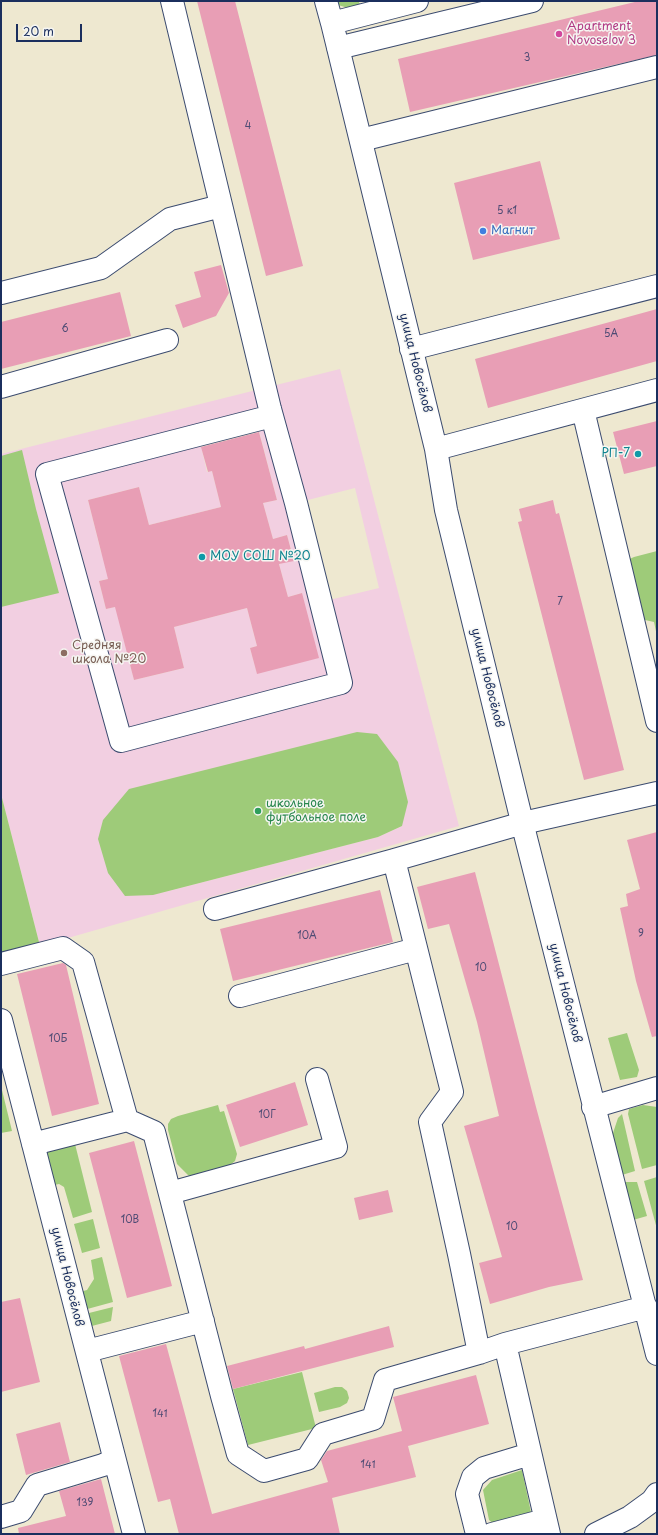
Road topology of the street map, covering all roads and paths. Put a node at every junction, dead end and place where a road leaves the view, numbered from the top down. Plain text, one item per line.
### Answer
1 (172, 1) edge
2 (326, 1) edge
3 (417, 1) edge
4 (532, 1) edge
5 (332, 23) junction
6 (338, 48) junction
7 (657, 67) edge
8 (361, 140) junction
9 (221, 206) junction
10 (657, 286) edge
11 (1, 294) edge
12 (167, 340) dead end
13 (411, 349) junction
14 (1, 387) edge
15 (657, 390) edge
16 (583, 410) junction
17 (272, 416) junction
18 (436, 449) junction
19 (657, 721) edge
20 (657, 793) edge
21 (523, 823) junction
22 (394, 860) junction
23 (215, 909) dead end
24 (416, 949) junction
25 (1, 964) edge
26 (240, 996) dead end
27 (1, 1020) edge
28 (317, 1079) dead end
29 (657, 1088) edge
30 (594, 1107) junction
31 (127, 1120) junction
32 (33, 1144) junction
33 (170, 1193) junction
34 (646, 1307) junction
35 (202, 1321) junction
36 (505, 1344) junction
37 (86, 1351) junction
38 (657, 1352) edge
39 (479, 1354) junction
40 (530, 1454) junction
41 (114, 1460) junction
42 (657, 1494) edge
43 (1, 1517) edge
44 (547, 1527) edge
45 (134, 1534) edge
46 (477, 1534) edge
47 (492, 1534) edge
48 (596, 1534) edge

1 - 9 street
2 - 5 street, улица Новосёлов
3 - 5 street
4 - 6 street
5 - 6 street, улица Новосёлов
6 - 8 street, улица Новосёлов
7 - 8 street
8 - 13 street, улица Новосёлов
9 - 11 street
9 - 17 street
10 - 13 street
12 - 14 street
13 - 18 street, улица Новосёлов
15 - 16 street
16 - 18 street
16 - 19 street
17 - 17 street
18 - 21 street, улица Новосёлов
20 - 21 street
21 - 22 street
21 - 30 street, улица Новосёлов
22 - 23 street
22 - 24 street
24 - 26 street
24 - 39 street
25 - 31 street
27 - 32 street, улица Новосёлов
28 - 33 street
29 - 30 street
30 - 34 street, улица Новосёлов
31 - 32 street
31 - 33 street
32 - 37 street, улица Новосёлов
33 - 35 street
34 - 36 street
34 - 38 street, улица Новосёлов
35 - 37 street
35 - 39 street
36 - 39 street
36 - 40 street
37 - 41 street, улица Новосёлов
40 - 44 street
40 - 46 street
41 - 43 street
41 - 45 street, улица Новосёлов
42 - 48 street
44 - 47 street

